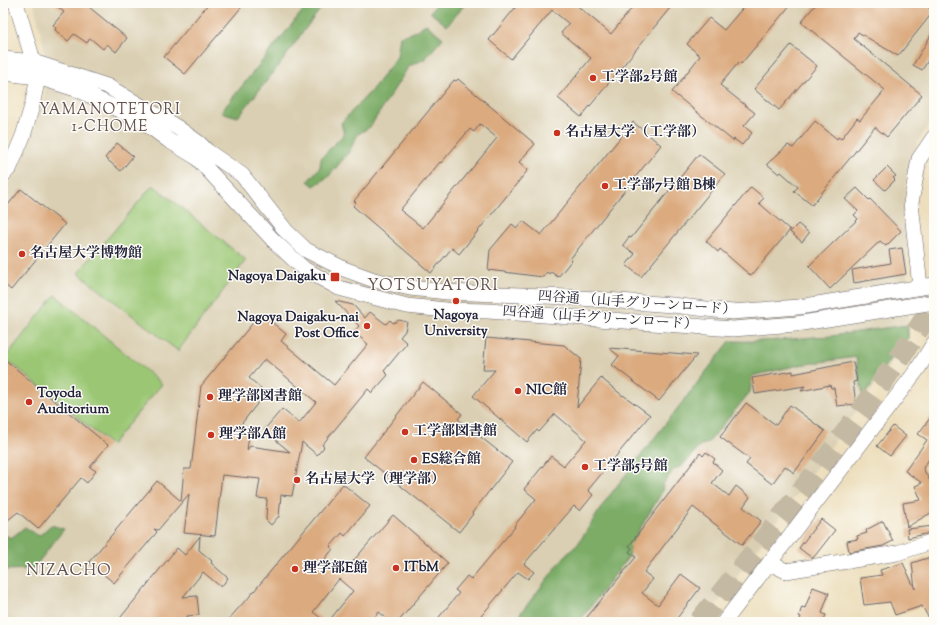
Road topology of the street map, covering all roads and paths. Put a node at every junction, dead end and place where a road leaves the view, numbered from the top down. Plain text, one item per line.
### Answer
1 (16, 3) edge
2 (3, 59) edge
3 (34, 62) junction
4 (3, 73) edge
5 (38, 77) junction
6 (934, 137) edge
7 (3, 175) edge
8 (927, 286) edge
9 (934, 302) edge
10 (934, 342) edge
11 (934, 541) edge
12 (770, 563) junction
13 (724, 622) edge

1 - 3 street
2 - 3 street, 四谷通 （山手グリーンロード）
3 - 5 street
3 - 8 street, 四谷通 （山手グリーンロード）
4 - 5 street, 四谷通（山手グリーンロード）
5 - 7 street
5 - 9 street, 四谷通（山手グリーンロード）
6 - 8 street
10 - 12 street
11 - 12 street
12 - 13 street

